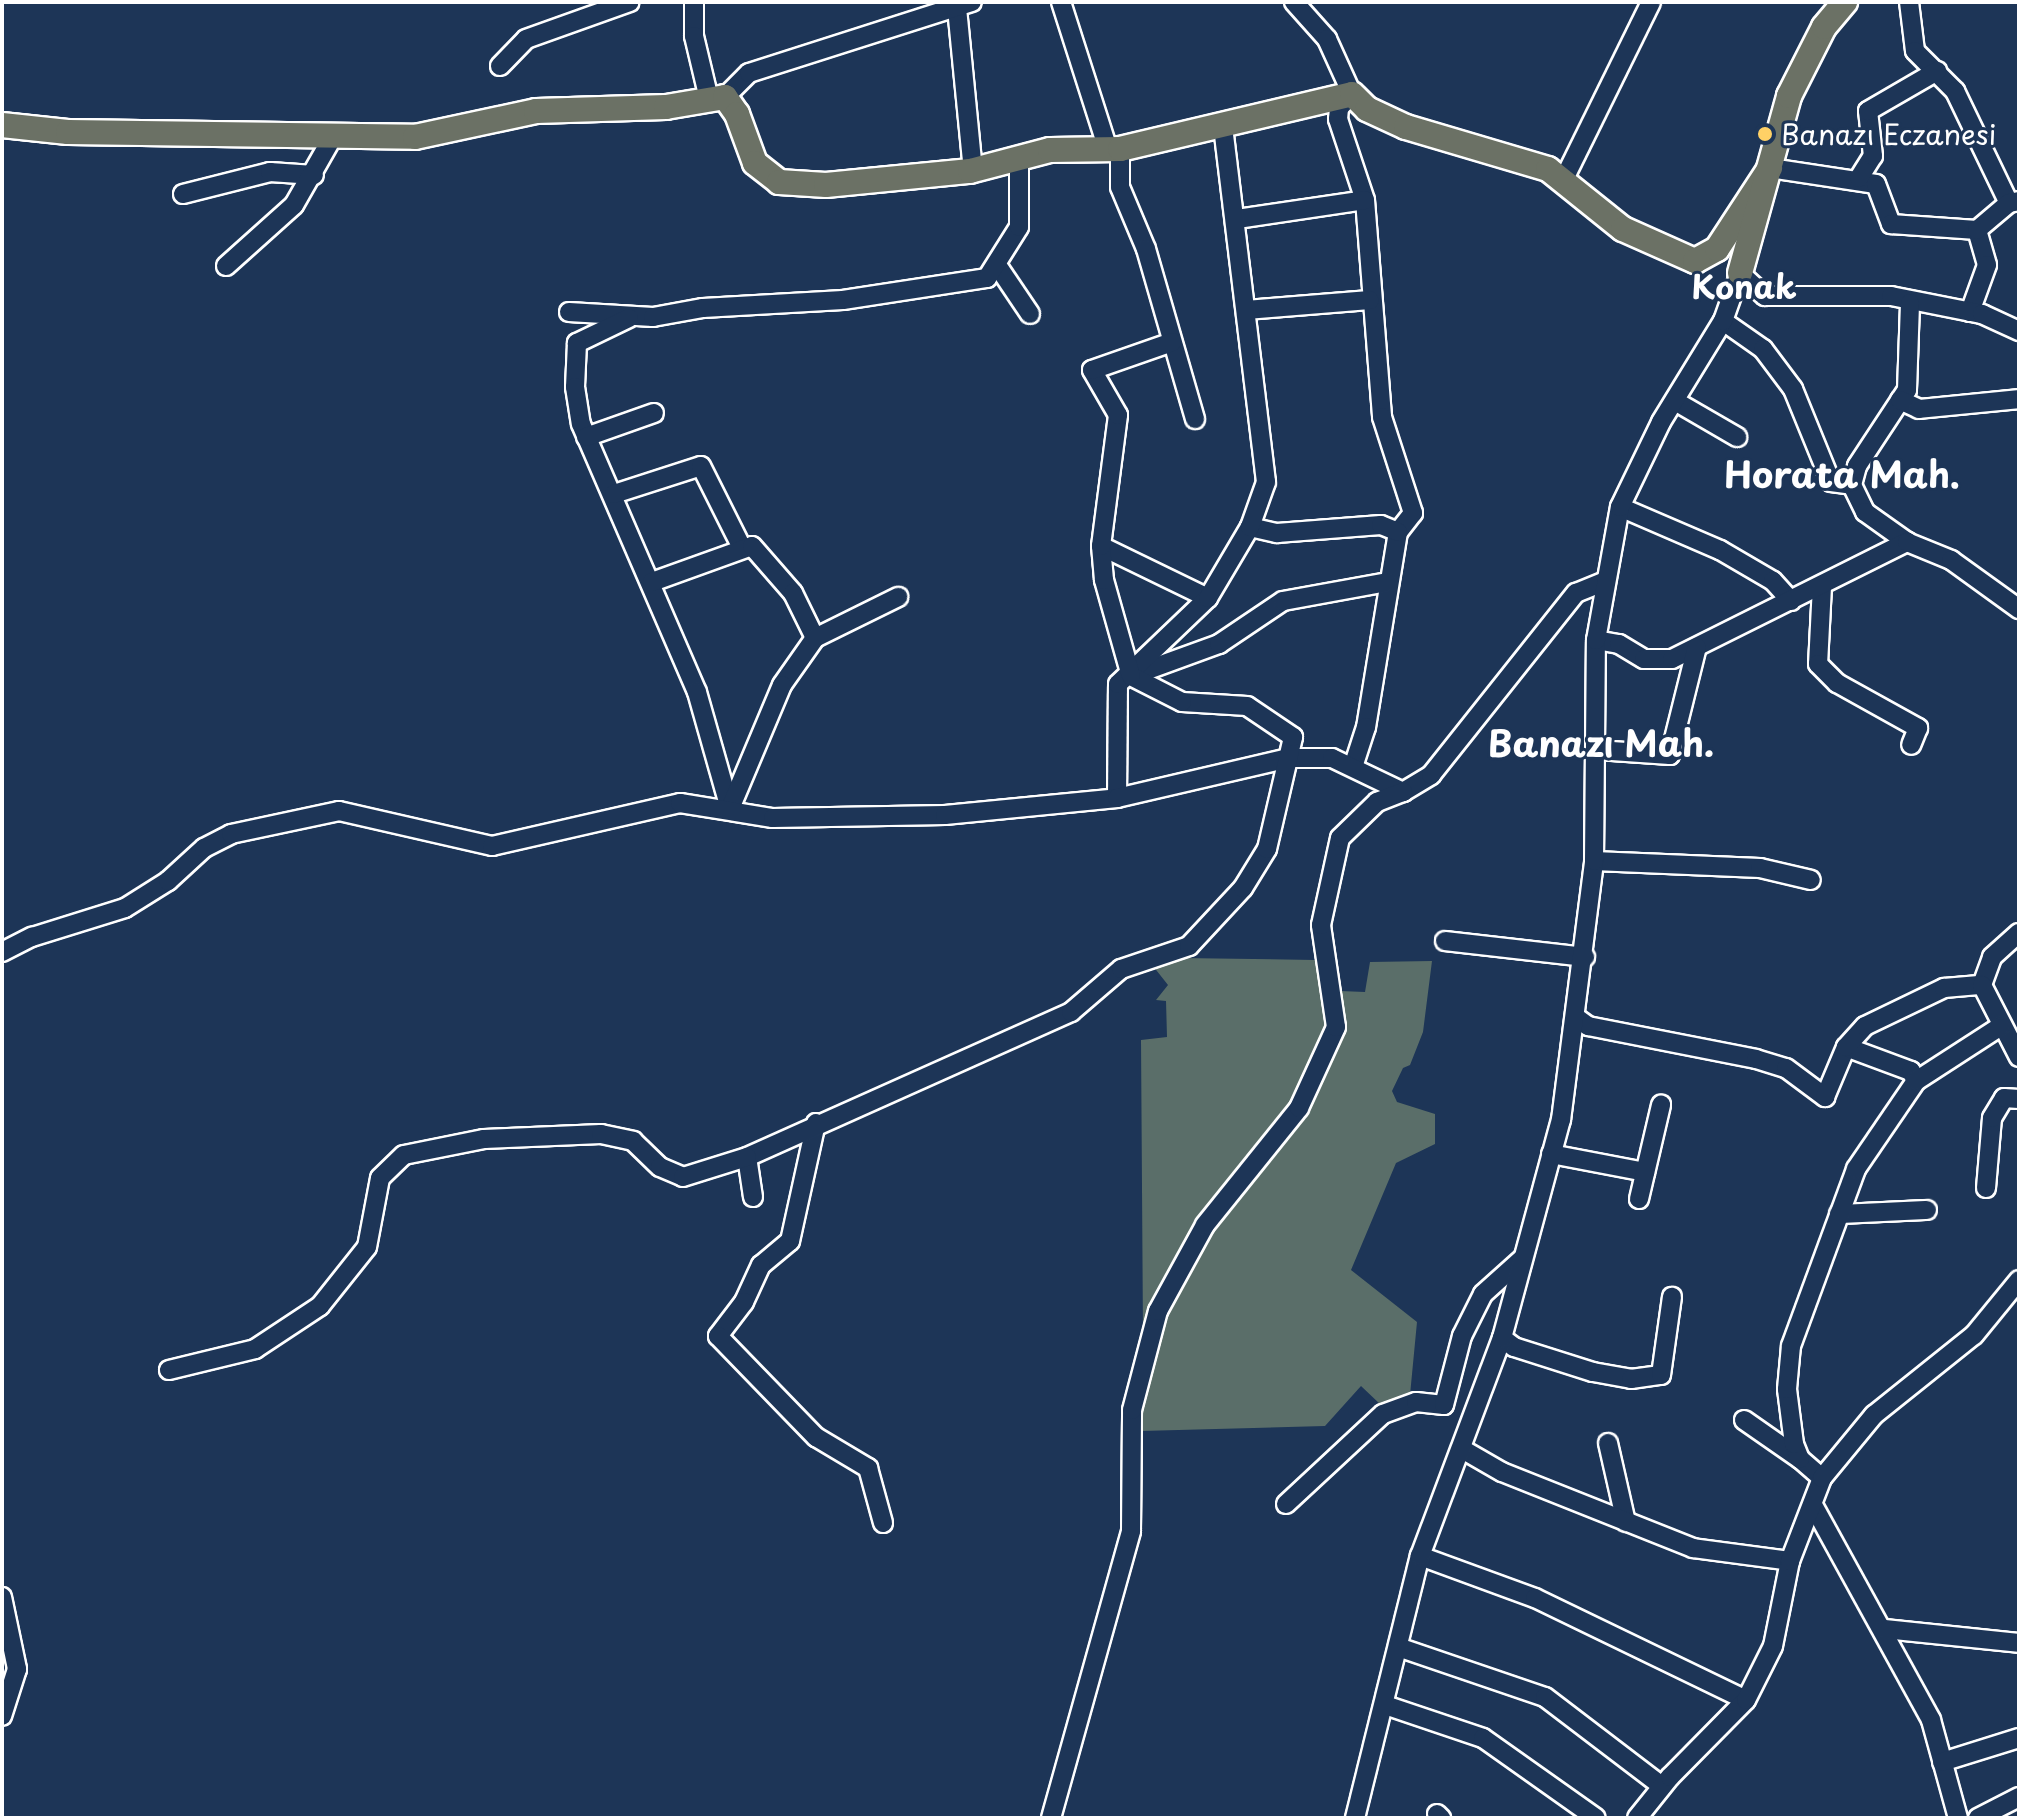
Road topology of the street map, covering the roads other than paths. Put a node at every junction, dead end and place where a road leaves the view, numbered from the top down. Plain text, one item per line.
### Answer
1 (630, 2) edge
2 (694, 2) edge
3 (1061, 2) edge
4 (1294, 2) edge
5 (1651, 2) edge
6 (1845, 2) edge
7 (1909, 2) edge
8 (964, 5) edge
9 (500, 66) dead end
10 (1937, 71) junction
11 (1352, 94) junction
12 (717, 98) junction
13 (2, 125) edge
14 (1223, 126) junction
15 (334, 135) junction
16 (1114, 149) junction
17 (1019, 158) junction
18 (1770, 168) junction
19 (973, 170) junction
20 (314, 175) junction
21 (1859, 178) junction
22 (1564, 179) junction
23 (183, 194) dead end
24 (1365, 200) junction
25 (2014, 202) edge
26 (1237, 219) junction
27 (1977, 230) junction
28 (997, 265) junction
29 (226, 266) dead end
30 (1738, 284) junction
31 (1370, 300) junction
32 (1910, 303) junction
33 (1246, 310) junction
34 (569, 312) dead end
35 (1970, 312) junction
36 (1030, 314) dead end
37 (629, 318) junction
38 (1723, 321) junction
39 (2019, 331) edge
40 (1172, 342) junction
41 (2019, 399) edge
42 (1900, 400) junction
43 (1675, 401) junction
44 (654, 413) dead end
45 (1195, 419) dead end
46 (586, 437) junction
47 (1737, 437) dead end
48 (1852, 485) junction
49 (614, 494) junction
50 (1620, 507) junction
51 (1250, 527) junction
52 (1398, 532) junction
53 (1907, 542) junction
54 (1101, 546) junction
55 (742, 548) junction
56 (1605, 581) junction
57 (652, 582) junction
58 (1388, 582) junction
59 (1822, 586) junction
60 (898, 597) dead end
61 (1208, 598) junction
62 (1791, 601) junction
63 (2019, 609) edge
64 (815, 638) junction
65 (1596, 640) junction
66 (1697, 647) junction
67 (1131, 676) junction
68 (1911, 745) dead end
69 (1597, 750) junction
70 (1289, 758) junction
71 (1353, 767) junction
72 (1403, 792) junction
73 (1117, 798) junction
74 (730, 809) junction
75 (1594, 861) junction
76 (1811, 880) dead end
77 (2019, 933) edge
78 (1445, 941) dead end
79 (2, 952) edge
80 (1585, 957) junction
81 (1982, 985) junction
82 (1577, 1018) junction
83 (2009, 1030) edge
84 (1846, 1047) junction
85 (2019, 1057) edge
86 (1916, 1081) junction
87 (2019, 1099) edge
88 (1661, 1105) dead end
89 (816, 1123) junction
90 (1551, 1154) junction
91 (747, 1157) junction
92 (1645, 1172) junction
93 (1986, 1188) dead end
94 (753, 1197) dead end
95 (1639, 1199) dead end
96 (1927, 1210) dead end
97 (1839, 1214) junction
98 (1523, 1258) junction
99 (2019, 1280) edge
100 (1672, 1297) dead end
101 (1502, 1338) junction
102 (169, 1370) dead end
103 (1744, 1420) dead end
104 (1608, 1443) dead end
105 (1462, 1449) junction
106 (1800, 1459) junction
107 (1822, 1478) junction
108 (1286, 1504) dead end
109 (1813, 1505) junction
110 (1626, 1522) junction
111 (883, 1523) dead end
112 (1420, 1556) junction
113 (1790, 1561) junction
114 (2, 1597) edge
115 (1884, 1629) junction
116 (2019, 1643) edge
117 (1398, 1647) junction
118 (1746, 1700) junction
119 (1385, 1705) junction
120 (2, 1716) edge
121 (2019, 1738) edge
122 (1942, 1762) junction
123 (1662, 1786) junction
124 (2019, 1797) edge
125 (1952, 1813) edge
126 (1051, 1818) edge
127 (1355, 1818) edge
128 (1596, 1818) edge
129 (1637, 1818) edge
130 (1978, 1818) edge

1 - 9 street
2 - 12 street
3 - 16 street
4 - 11 street
5 - 22 street
6 - 18 main road
7 - 10 street
8 - 12 street
8 - 19 street
10 - 21 street
10 - 25 street
11 - 14 main road
11 - 22 main road
11 - 24 street
12 - 15 main road
12 - 19 main road
13 - 15 main road
14 - 16 main road
14 - 26 street
15 - 20 street
16 - 17 main road
16 - 40 street
17 - 19 main road
17 - 28 street
18 - 21 street
18 - 22 main road
18 - 30 main road
20 - 23 street
20 - 29 street
21 - 27 street
24 - 26 street
24 - 31 street
25 - 27 street
26 - 33 street
27 - 35 street
28 - 36 street
28 - 37 street
30 - 32 street
30 - 38 street
31 - 33 street
31 - 52 street
32 - 35 street
32 - 42 street
33 - 51 street
34 - 37 street
35 - 39 street
37 - 46 street
38 - 43 street
38 - 48 street
40 - 45 street
40 - 54 street
41 - 42 street
42 - 48 street
43 - 47 street
43 - 50 street
44 - 46 street
46 - 49 street
48 - 53 street
49 - 55 street
49 - 57 street
50 - 56 street
50 - 62 street
51 - 52 street
51 - 61 street
52 - 58 street
53 - 59 street
53 - 63 street
54 - 61 street
54 - 67 street
55 - 57 street
55 - 64 street
56 - 65 street
56 - 72 street
57 - 74 street
58 - 67 street
58 - 71 street
59 - 62 street
59 - 68 street
60 - 64 street
61 - 67 street
62 - 66 street
64 - 74 street
65 - 66 street
65 - 69 street
66 - 69 street
67 - 70 street
67 - 73 street
69 - 75 street
70 - 71 street
70 - 73 street
70 - 89 street
71 - 72 street
72 - 126 street
73 - 74 street
74 - 79 street
75 - 76 street
75 - 80 street
77 - 81 street
78 - 80 street
80 - 82 street
81 - 83 street
81 - 84 street
82 - 84 street
82 - 90 street
83 - 85 street
83 - 86 street
84 - 86 street
86 - 97 street
87 - 93 street
88 - 92 street
89 - 91 street
89 - 111 street
90 - 92 street
90 - 98 street
91 - 94 street
91 - 102 street
92 - 95 street
96 - 97 street
97 - 106 street
98 - 101 street
98 - 108 street
99 - 107 street
100 - 101 street
101 - 105 street
103 - 106 street
104 - 110 street
105 - 110 street
105 - 112 street
106 - 107 street
107 - 109 street
109 - 113 street
109 - 115 street
110 - 113 street
112 - 117 street
112 - 118 street
113 - 118 street
114 - 120 street
115 - 116 street
115 - 122 street
117 - 119 street
117 - 123 street
118 - 123 street
119 - 127 street
119 - 128 street
121 - 122 street
122 - 125 street
123 - 129 street
124 - 130 street

